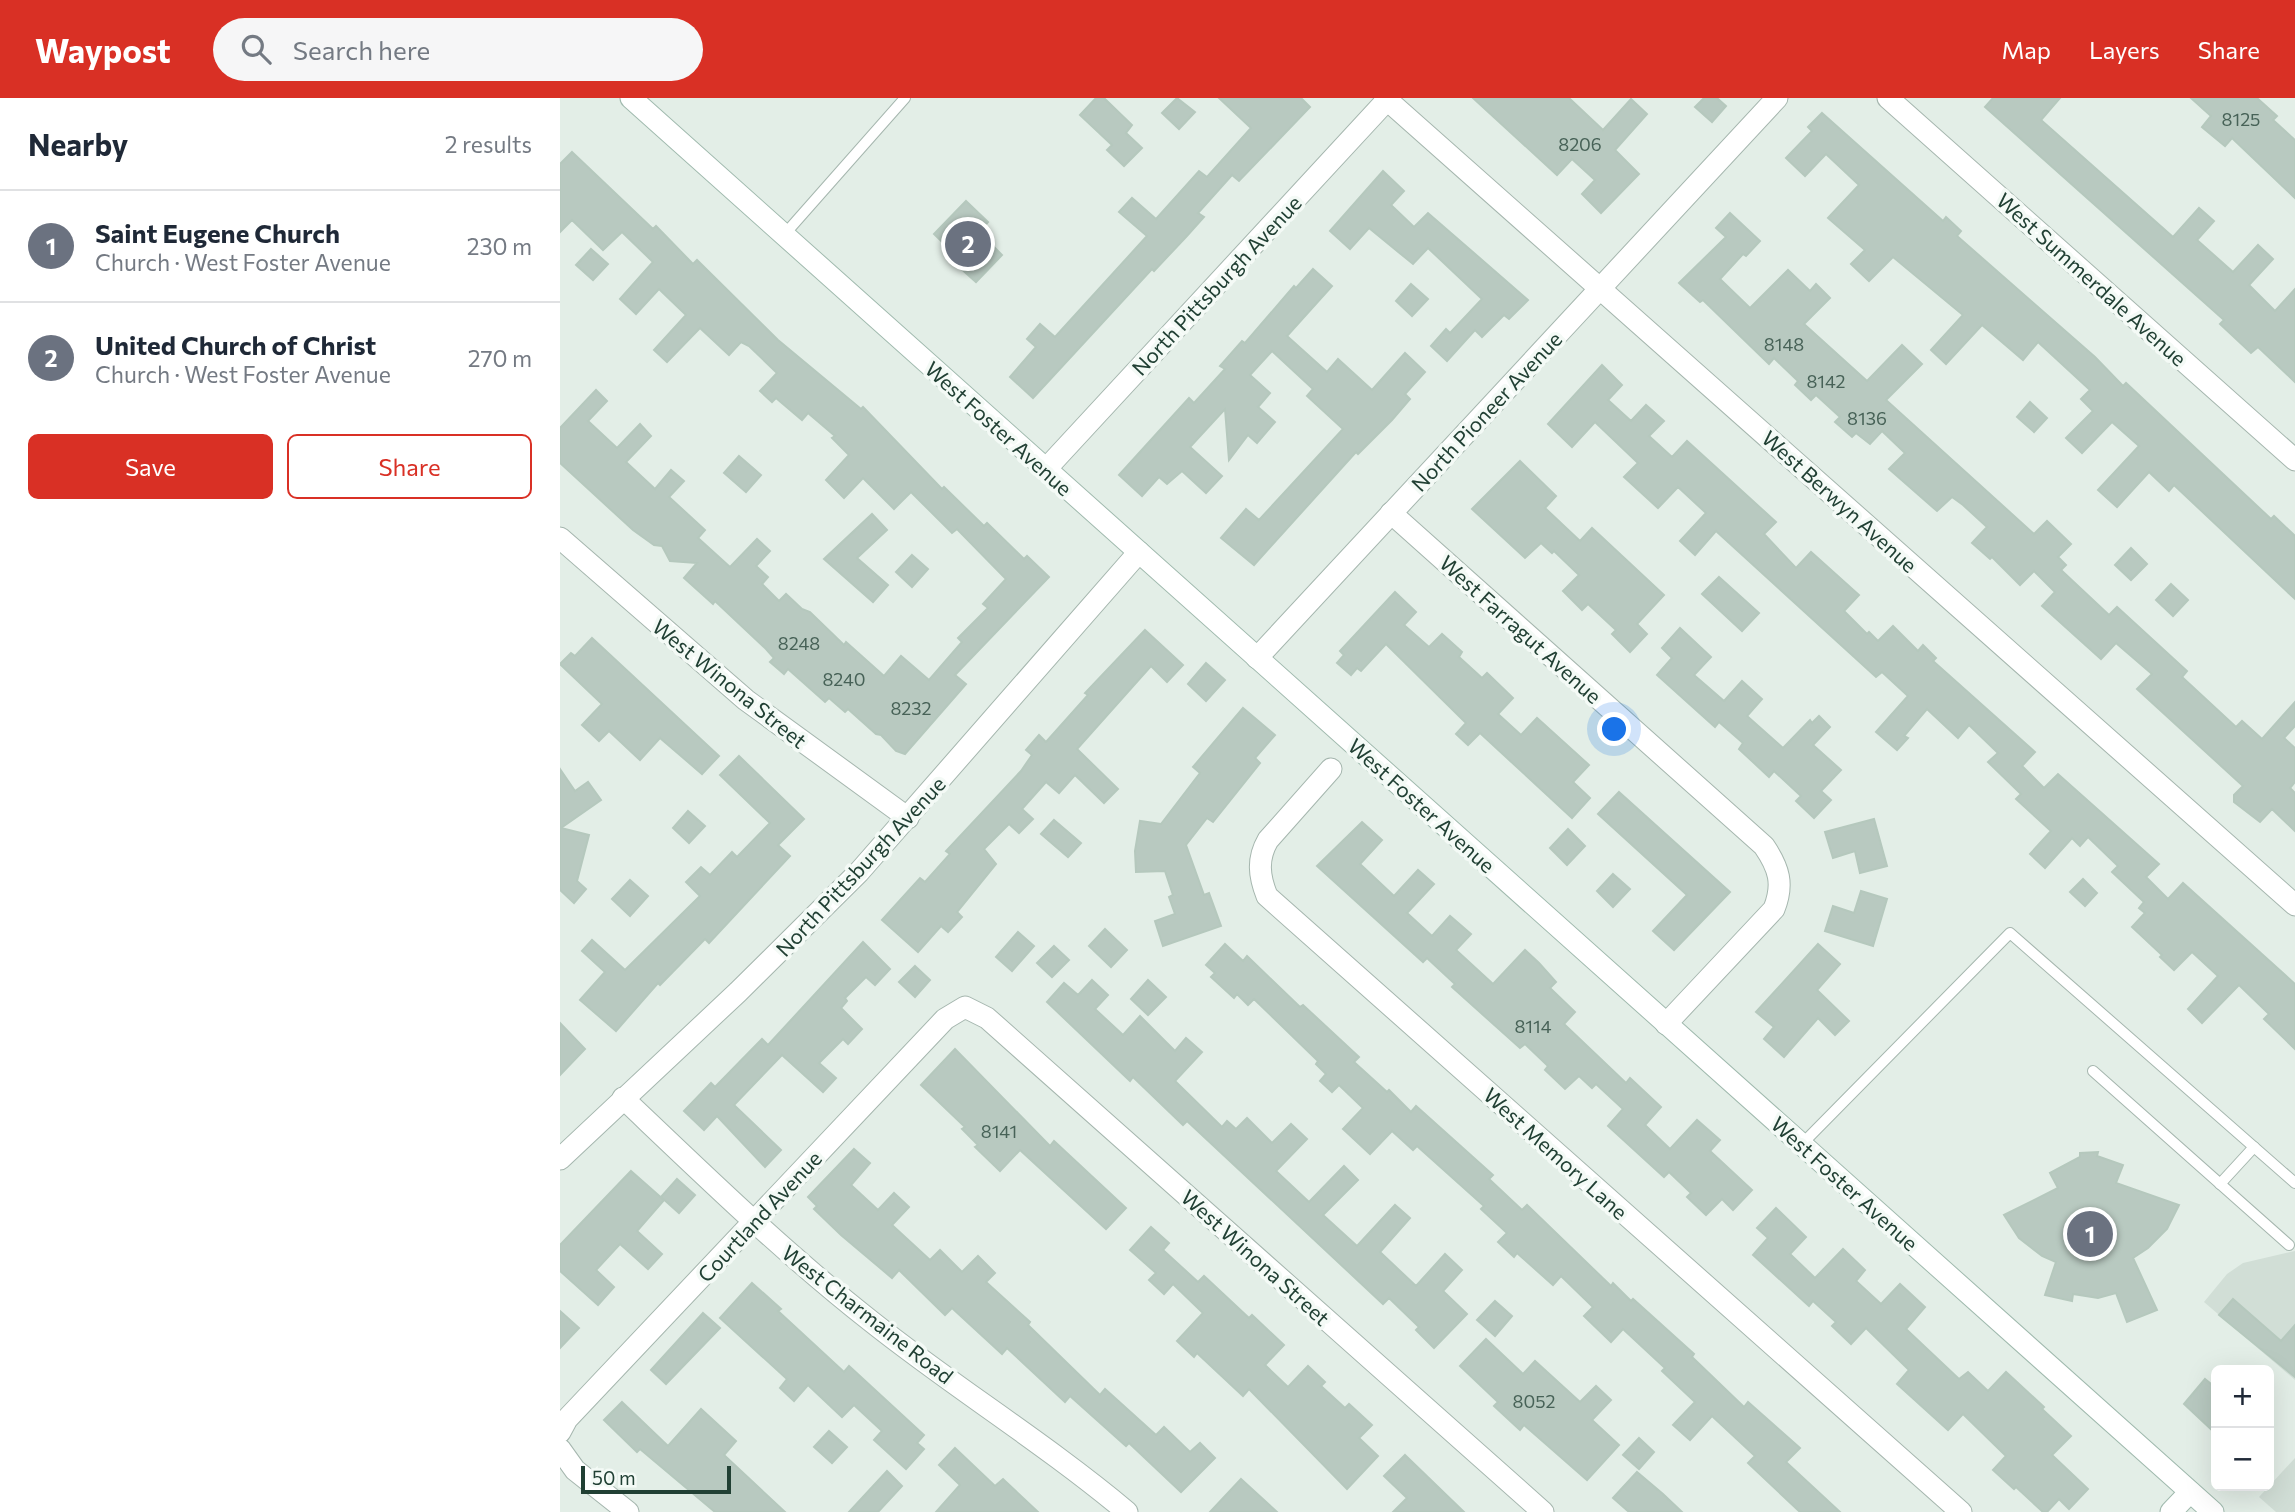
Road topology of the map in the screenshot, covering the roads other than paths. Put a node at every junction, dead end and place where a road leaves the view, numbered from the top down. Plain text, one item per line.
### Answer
1 (631, 98) edge
2 (905, 98) edge
3 (1777, 98) edge
4 (1888, 98) edge
5 (1386, 99) edge
6 (785, 235) junction
7 (1601, 288) junction
8 (2295, 460) edge
9 (1045, 469) junction
10 (1391, 513) junction
11 (560, 538) edge
12 (1139, 552) junction
13 (1256, 658) junction
14 (1331, 769) dead end
15 (908, 818) junction
16 (2295, 905) edge
17 (965, 1007) joint
18 (1666, 1024) junction
19 (2093, 1071) dead end
20 (623, 1098) junction
21 (1801, 1144) junction
22 (2254, 1147) junction
23 (560, 1159) edge
24 (2295, 1183) edge
25 (2220, 1184) junction
26 (754, 1222) junction
27 (2289, 1245) dead end
28 (560, 1432) edge
29 (560, 1450) edge
30 (2190, 1492) junction
31 (628, 1512) edge
32 (1127, 1512) edge
33 (1543, 1512) edge
34 (1961, 1512) edge
35 (2171, 1512) edge
36 (2213, 1512) edge

1 - 6 street, West Foster Avenue
2 - 6 lane
3 - 7 street, North Pioneer Avenue
4 - 8 street, West Summerdale Avenue
5 - 7 street, West Berwyn Avenue
5 - 9 street, North Pittsburgh Avenue
6 - 9 street, West Foster Avenue
7 - 10 street, North Pioneer Avenue
7 - 16 street, West Berwyn Avenue
9 - 12 street, West Foster Avenue
10 - 13 street, North Pioneer Avenue
10 - 18 street, West Farragut Avenue
11 - 15 street, West Winona Street
12 - 13 street, West Foster Avenue
12 - 15 street, North Pittsburgh Avenue
13 - 18 street, West Foster Avenue
14 - 34 street, West Memory Lane
15 - 20 street, North Pittsburgh Avenue
17 - 26 street, Courtland Avenue
17 - 33 street, West Winona Street
18 - 21 street, West Foster Avenue
19 - 25 lane
20 - 23 street, North Pittsburgh Avenue
20 - 26 street, West Charmaine Road
21 - 22 lane
21 - 30 street, West Foster Avenue
22 - 24 lane
22 - 25 lane
25 - 27 lane
26 - 28 street, Courtland Avenue
26 - 32 street, West Charmaine Road
29 - 31 street
30 - 35 street
30 - 36 street, West Foster Avenue

